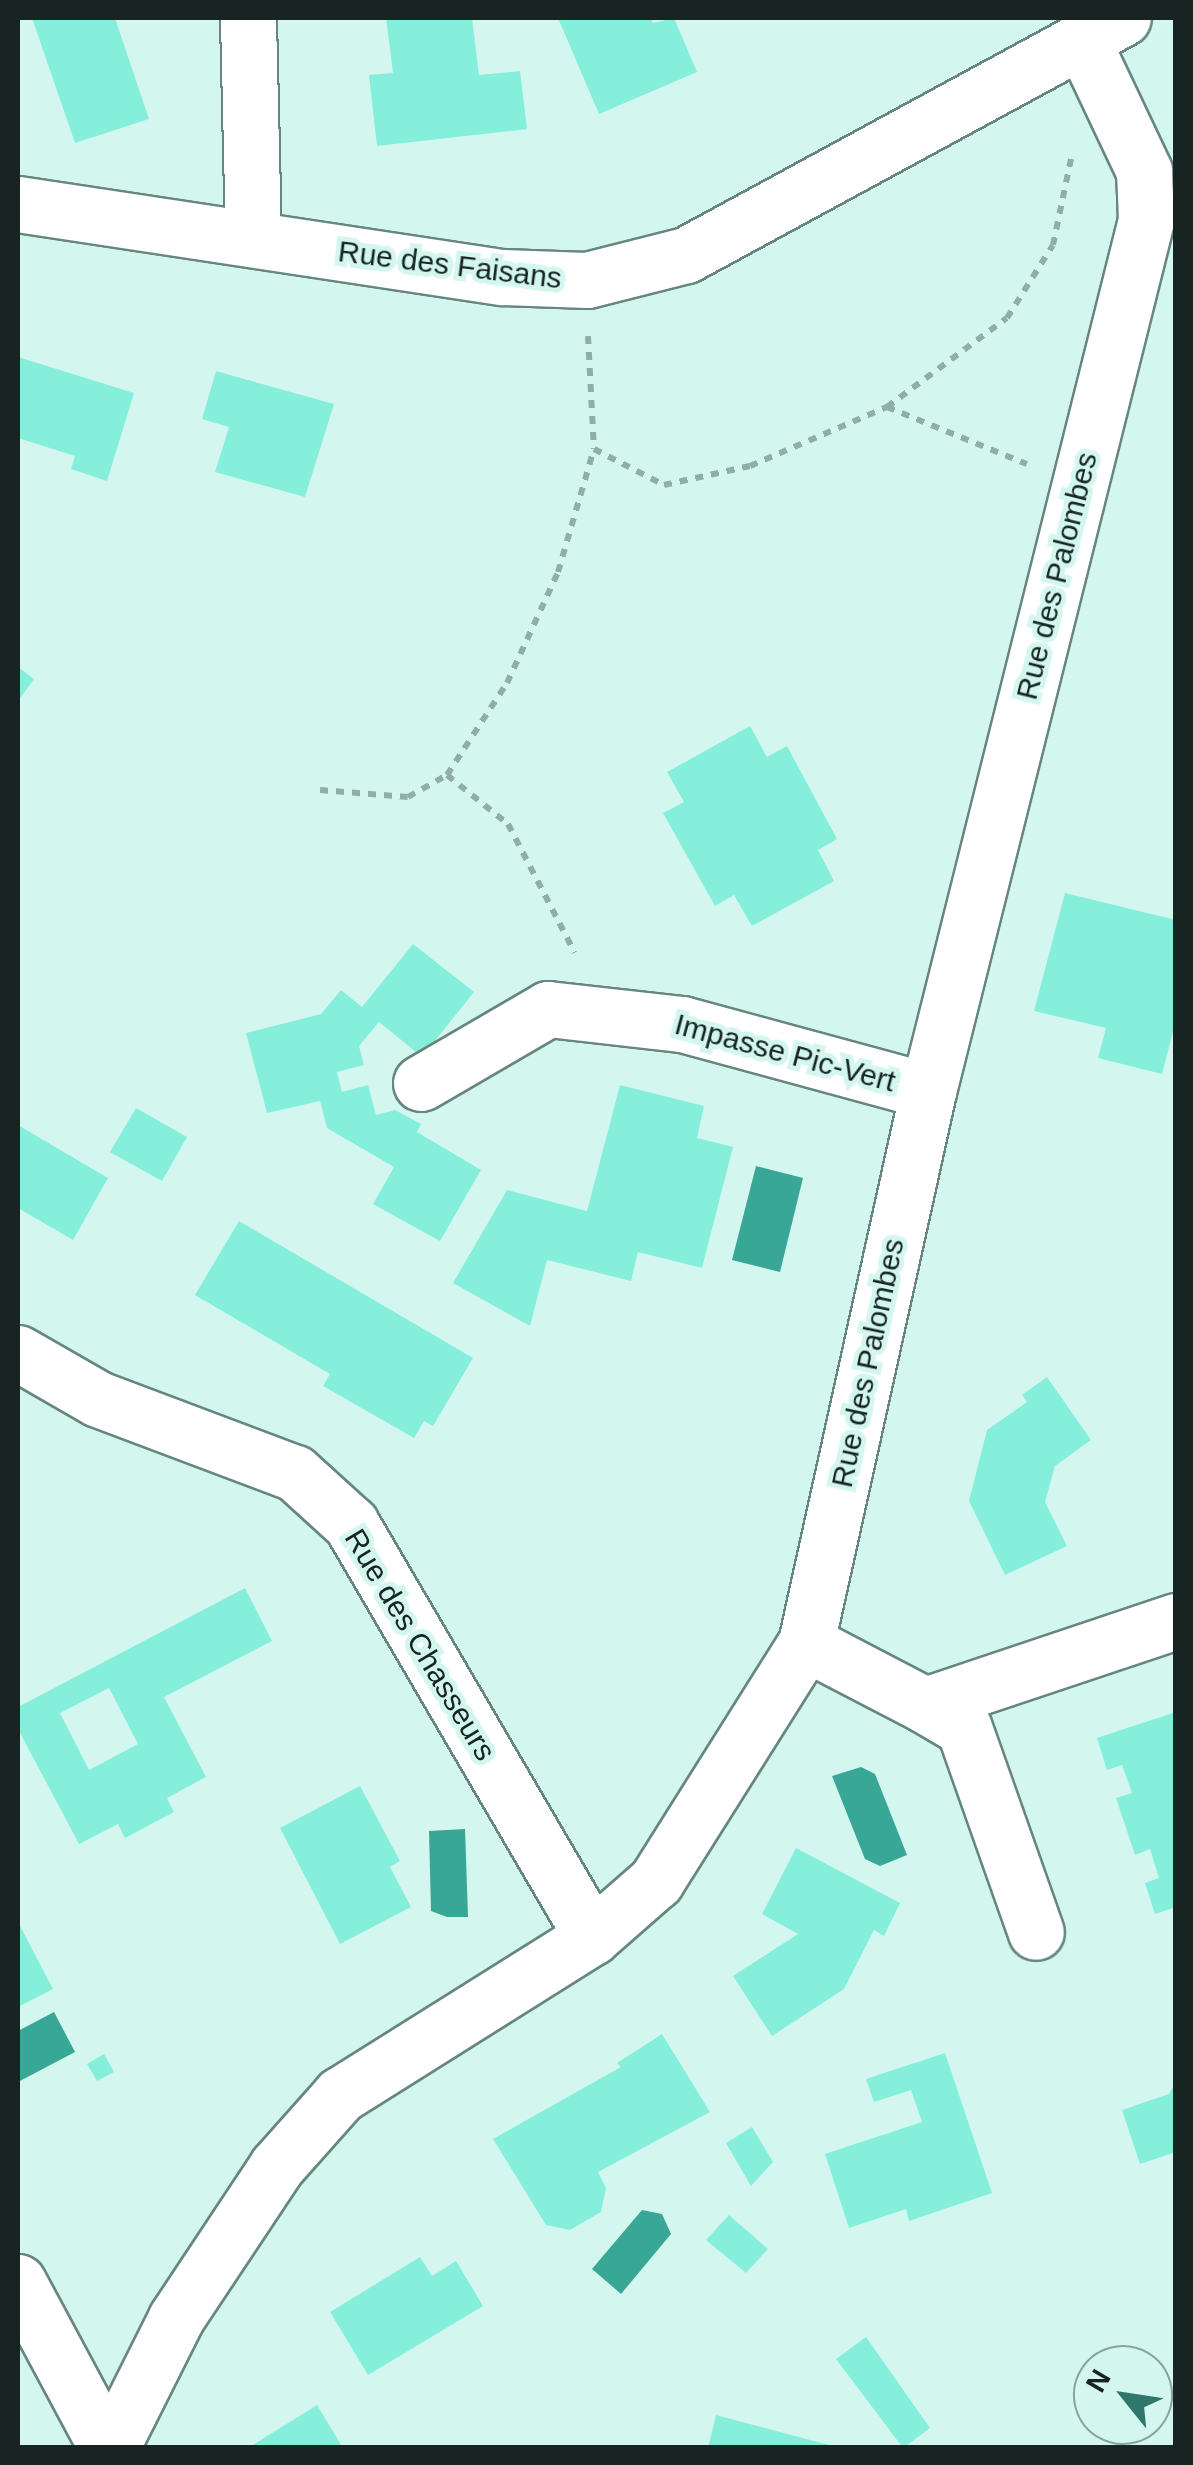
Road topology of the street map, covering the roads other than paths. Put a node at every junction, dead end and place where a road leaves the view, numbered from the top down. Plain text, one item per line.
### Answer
1 (248, 18) edge
2 (1102, 28) edge
3 (18, 204) edge
4 (253, 238) junction
5 (422, 1083) dead end
6 (928, 1091) junction
7 (18, 1353) edge
8 (1176, 1622) edge
9 (806, 1643) junction
10 (925, 1705) junction
11 (1036, 1932) dead end
12 (592, 1937) junction
13 (18, 2282) edge
14 (109, 2448) edge

1 - 4 street
2 - 4 street, Rue des Faisans
2 - 6 street, Rue des Palombes
3 - 4 street, Rue des Faisans
5 - 6 street, Impasse Pic-Vert
6 - 9 street, Rue des Palombes
7 - 12 street, Rue des Chasseurs
8 - 10 street
9 - 10 street
9 - 12 street, Rue des Palombes
10 - 11 street
12 - 14 street, Rue des Palombes
13 - 14 street

